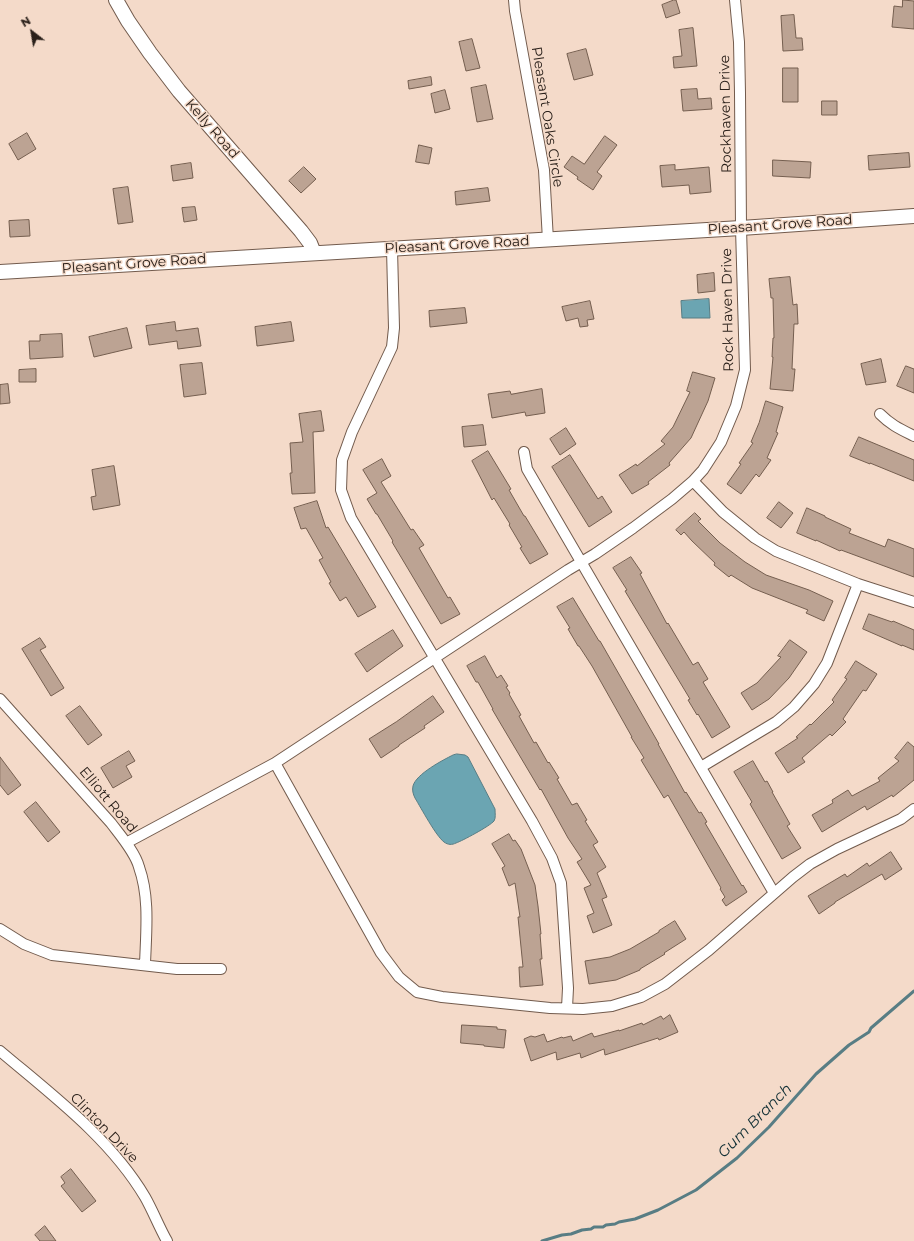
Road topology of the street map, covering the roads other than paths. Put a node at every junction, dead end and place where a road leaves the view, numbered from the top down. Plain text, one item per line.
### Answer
1 (116, 0) edge
2 (514, 0) edge
3 (734, 0) edge
4 (914, 216) edge
5 (741, 228) junction
6 (548, 240) junction
7 (392, 249) junction
8 (314, 253) junction
9 (0, 272) edge
10 (880, 414) dead end
11 (914, 436) edge
12 (524, 452) dead end
13 (694, 481) junction
14 (580, 562) junction
15 (858, 584) junction
16 (914, 602) edge
17 (434, 658) junction
18 (0, 699) edge
19 (275, 763) junction
20 (701, 767) junction
21 (914, 809) edge
22 (126, 843) junction
23 (774, 893) junction
24 (1, 930) edge
25 (146, 965) junction
26 (221, 968) dead end
27 (567, 1008) junction
28 (0, 1052) edge
29 (167, 1241) edge

1 - 8 street, Kelly Road
2 - 6 street, Pleasant Oaks Circle
3 - 5 street, Rockhaven Drive
4 - 5 street, Pleasant Grove Road
5 - 6 street, Pleasant Grove Road
5 - 13 street, Rock Haven Drive
6 - 7 street, Pleasant Grove Road
7 - 8 street, Pleasant Grove Road
7 - 17 street
8 - 9 street, Pleasant Grove Road
10 - 11 street
12 - 14 street
13 - 14 street, Rock Haven Drive
13 - 15 street
14 - 17 street, Rock Haven Drive
14 - 20 street
15 - 16 street
15 - 20 street
17 - 19 street, Rock Haven Drive
17 - 27 street
18 - 22 street, Elliott Road
19 - 22 street, Rock Haven Drive
19 - 27 street
20 - 23 street
21 - 23 street
22 - 25 street, Elliott Road
23 - 27 street
24 - 25 street
25 - 26 street
28 - 29 street, Clinton Drive

